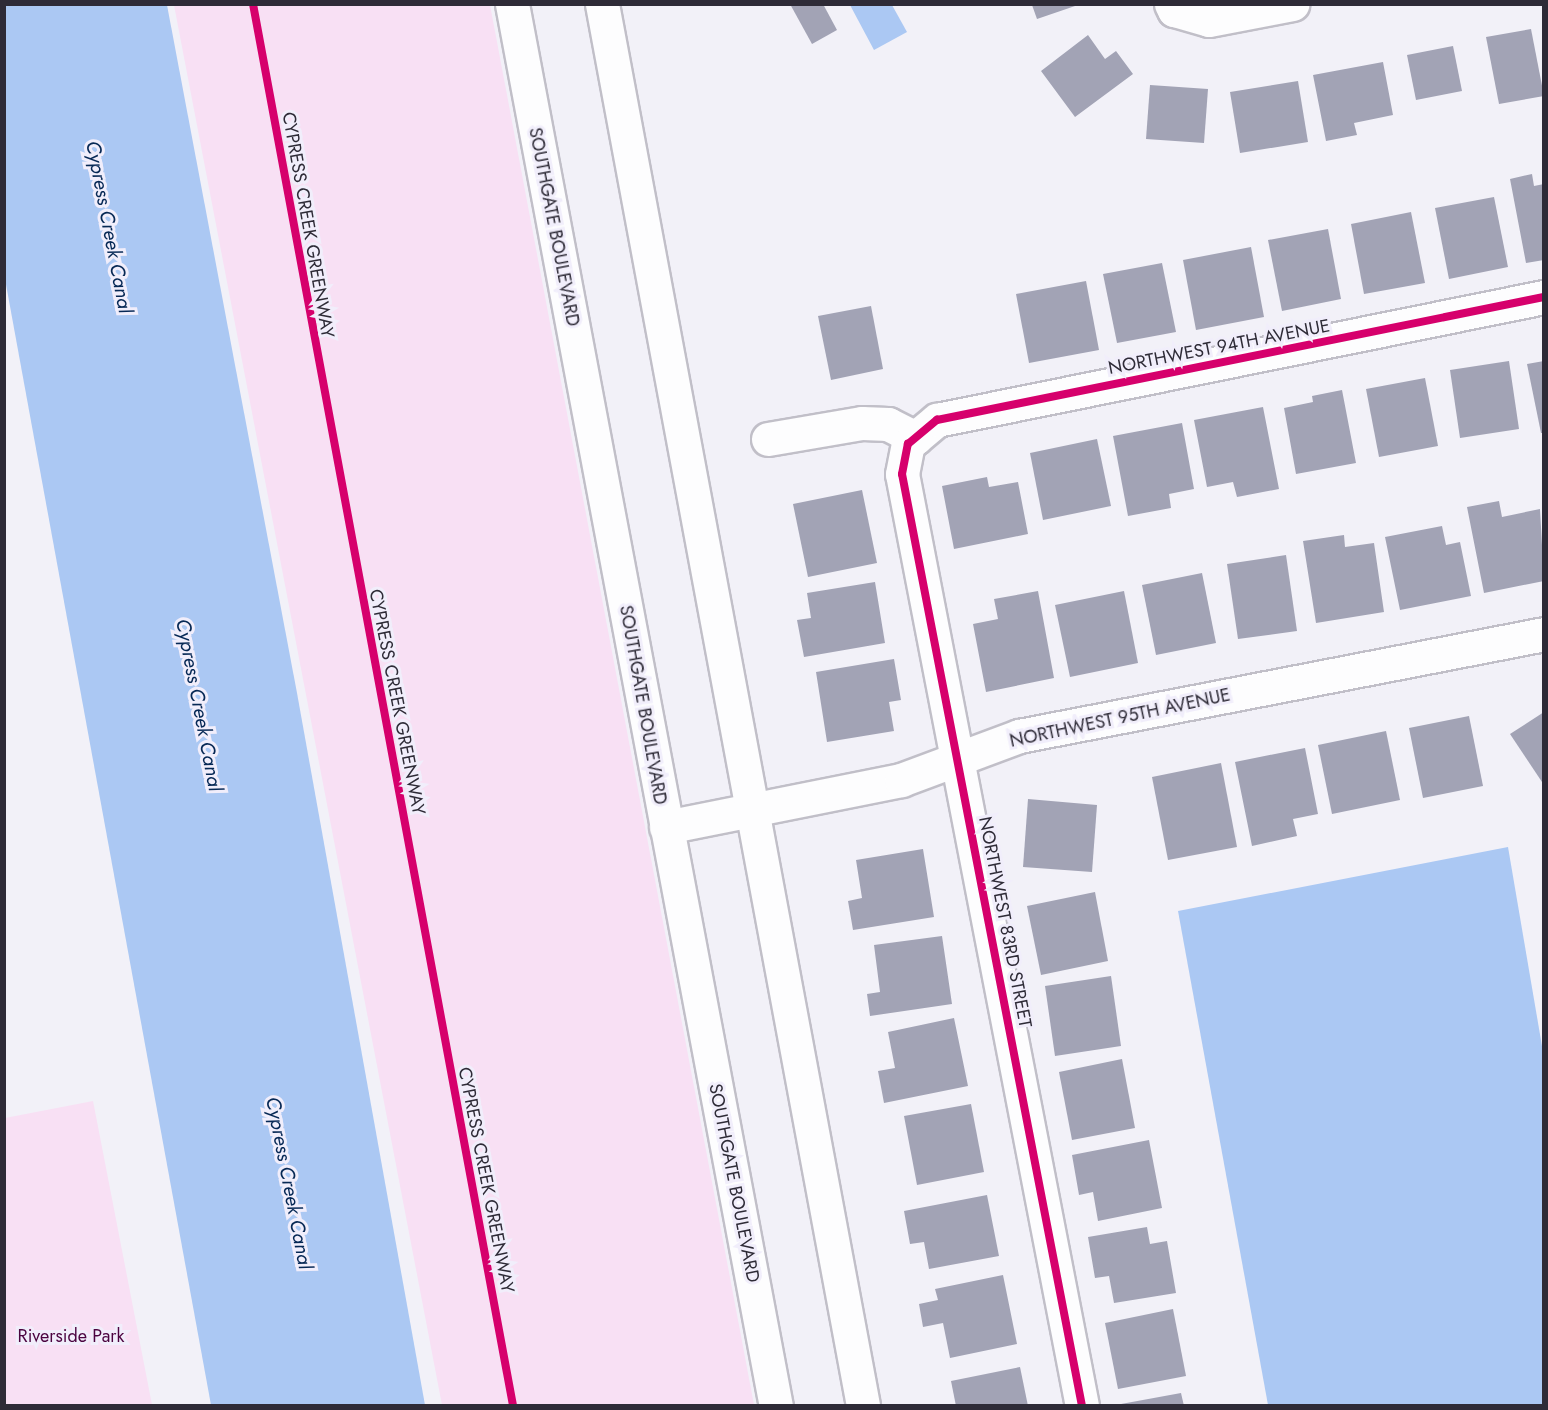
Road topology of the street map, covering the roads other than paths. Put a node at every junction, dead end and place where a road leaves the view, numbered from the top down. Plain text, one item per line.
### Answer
1 (512, 4) edge
2 (602, 4) edge
3 (1293, 4) edge
4 (1172, 7) edge
5 (1544, 297) edge
6 (768, 439) dead end
7 (912, 441) junction
8 (1544, 634) edge
9 (959, 758) junction
10 (752, 812) junction
11 (666, 827) junction
12 (776, 1406) edge
13 (863, 1406) edge
14 (1082, 1406) edge

1 - 11 main road, SOUTHGATE BOULEVARD
2 - 10 main road
3 - 4 main road
5 - 7 main road, NORTHWEST 94TH AVENUE
6 - 7 main road
7 - 9 main road, NORTHWEST 83RD STREET
8 - 9 main road, NORTHWEST 95TH AVENUE
9 - 10 main road, NORTHWEST 95TH AVENUE
9 - 14 main road, NORTHWEST 83RD STREET
10 - 11 main road, NORTHWEST 95TH AVENUE
10 - 13 main road
11 - 12 main road, SOUTHGATE BOULEVARD

